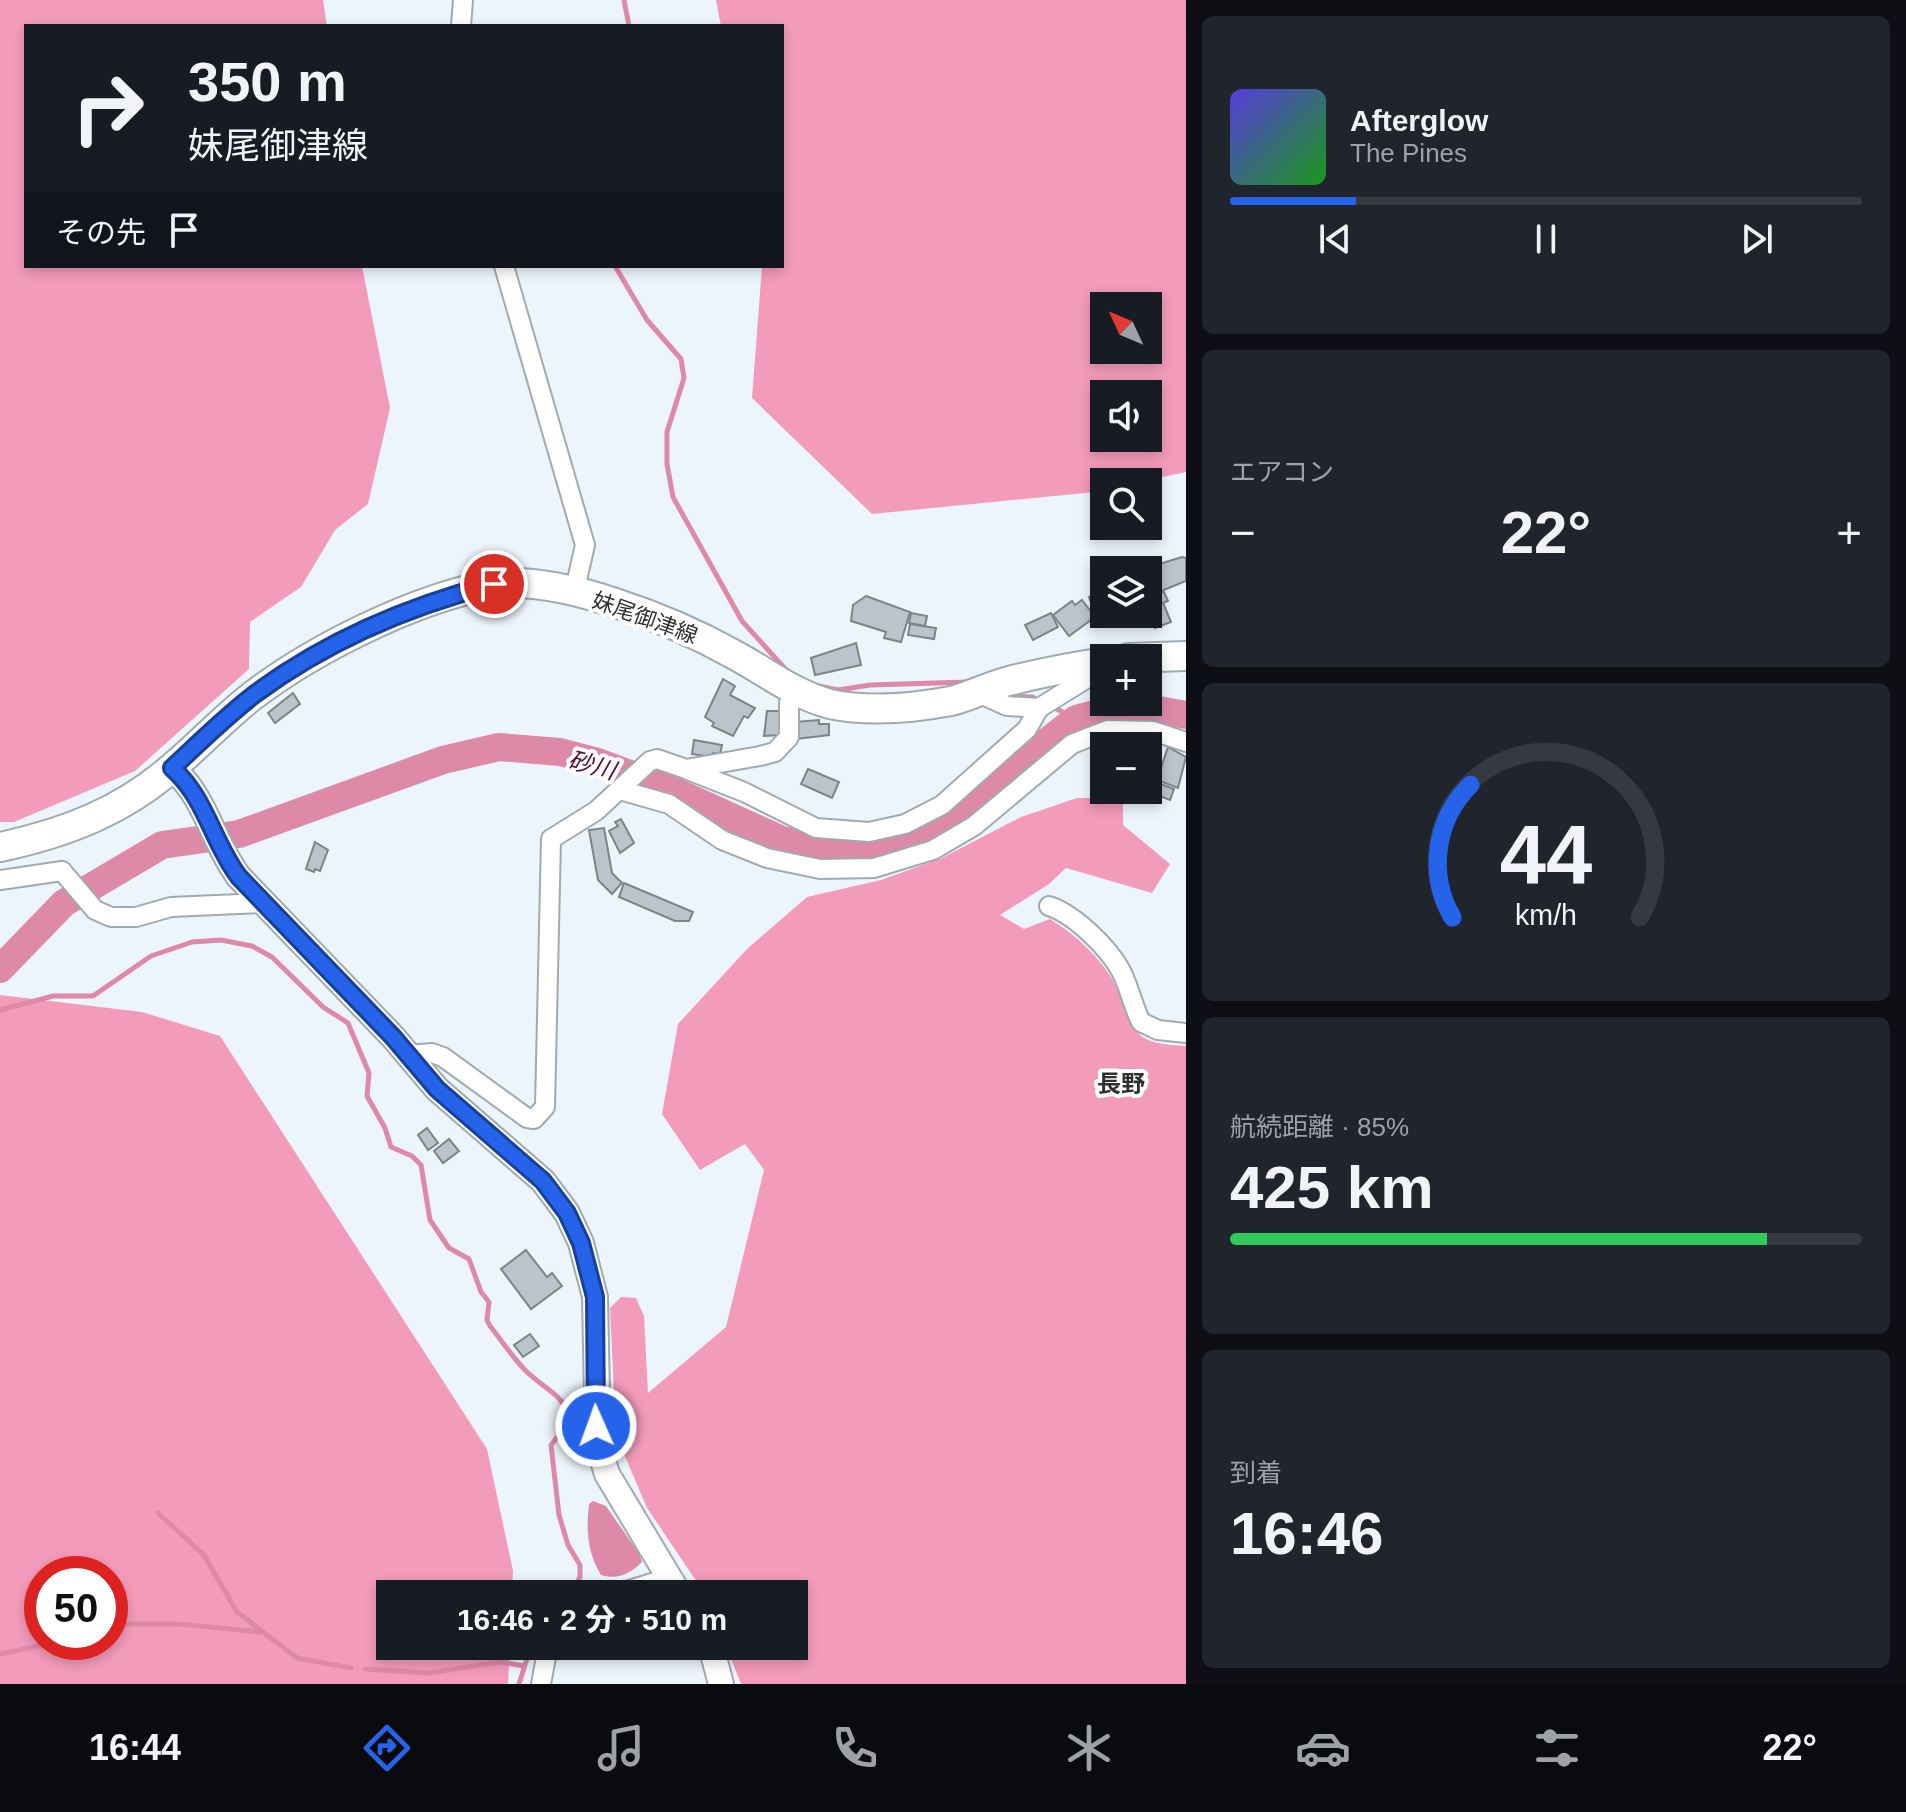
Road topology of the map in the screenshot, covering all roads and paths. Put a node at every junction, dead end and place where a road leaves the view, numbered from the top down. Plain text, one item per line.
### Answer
1 (463, 0) edge
2 (461, 24) edge
3 (505, 268) edge
4 (574, 593) junction
5 (1186, 656) edge
6 (1162, 658) edge
7 (1090, 665) edge
8 (1090, 676) edge
9 (794, 689) junction
10 (976, 692) junction
11 (1039, 708) junction
12 (1186, 742) edge
13 (172, 768) junction
14 (686, 769) junction
15 (620, 790) junction
16 (0, 847) edge
17 (0, 880) edge
18 (263, 903) junction
19 (1049, 906) dead end
20 (1186, 1033) edge
21 (409, 1055) junction
22 (670, 1580) edge
23 (545, 1660) edge
24 (715, 1660) edge
25 (541, 1684) edge
26 (721, 1684) edge

1 - 2 street
3 - 4 street
4 - 9 main road, 妹尾御津線
4 - 13 main road, 妹尾御津線
5 - 6 main road, 妹尾御津線
7 - 10 main road, 妹尾御津線
8 - 11 street
9 - 10 main road, 妹尾御津線
9 - 14 street
10 - 11 street
11 - 14 street
12 - 15 street
13 - 16 main road, 妹尾御津線
13 - 18 main road
14 - 15 street
15 - 21 street
17 - 18 street
18 - 21 main road
19 - 20 street
21 - 22 main road
23 - 25 street
24 - 26 main road

